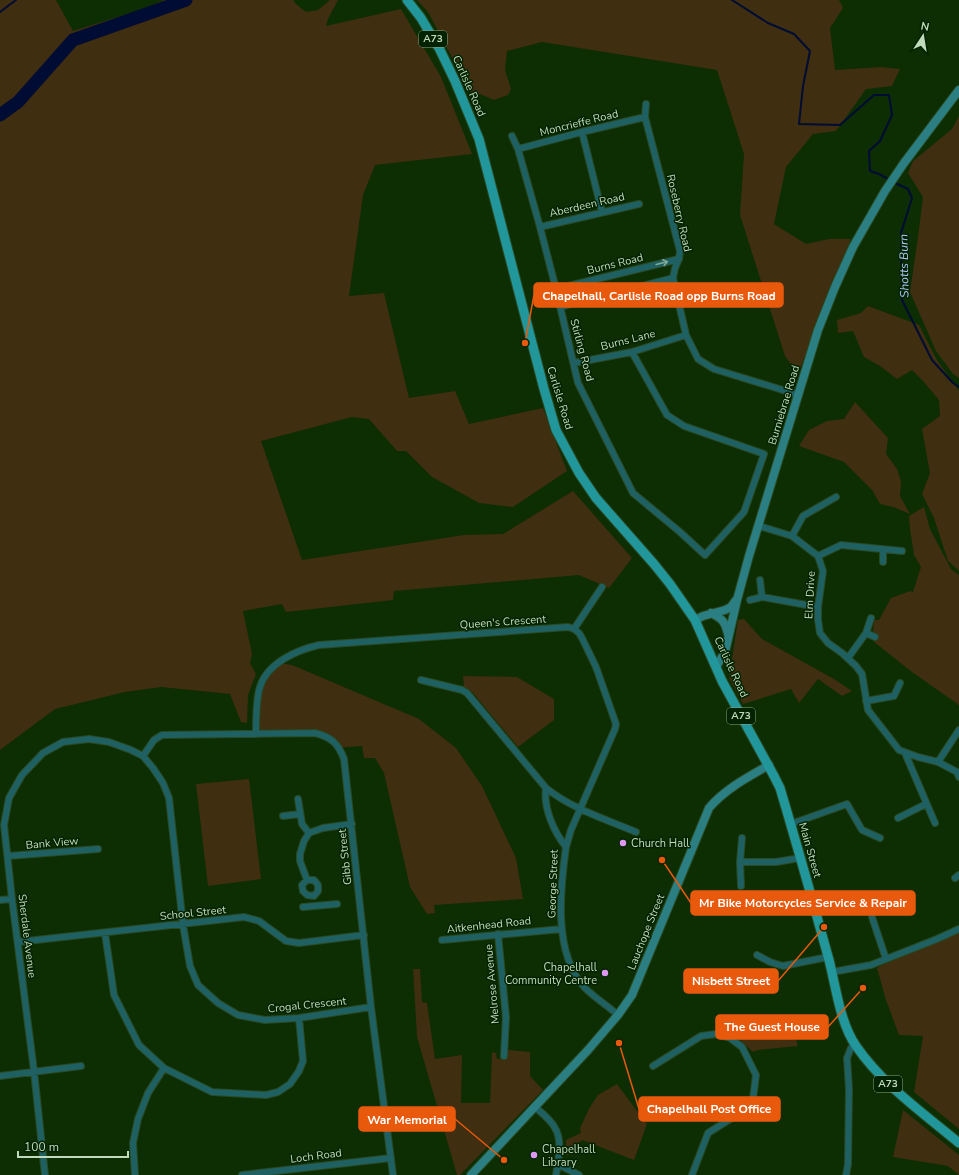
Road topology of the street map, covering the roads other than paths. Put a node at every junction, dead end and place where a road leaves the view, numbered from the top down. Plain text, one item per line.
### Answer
1 (407, 0) edge
2 (959, 90) edge
3 (646, 104) dead end
4 (645, 117) junction
5 (582, 132) junction
6 (512, 136) dead end
7 (518, 149) junction
8 (639, 204) dead end
9 (602, 212) junction
10 (540, 227) junction
11 (680, 259) junction
12 (673, 278) junction
13 (556, 289) junction
14 (560, 307) junction
15 (686, 335) junction
16 (632, 352) junction
17 (574, 363) junction
18 (799, 395) junction
19 (836, 497) dead end
20 (759, 526) junction
21 (792, 536) junction
22 (883, 549) junction
23 (902, 551) dead end
24 (818, 556) junction
25 (883, 562) dead end
26 (760, 580) dead end
27 (602, 587) dead end
28 (762, 597) junction
29 (736, 600) junction
30 (750, 600) dead end
31 (818, 607) junction
32 (711, 613) junction
33 (871, 618) dead end
34 (695, 620) junction
35 (574, 629) junction
36 (866, 633) junction
37 (729, 637) junction
38 (875, 637) dead end
39 (848, 658) junction
40 (716, 667) junction
41 (421, 680) dead end
42 (900, 683) dead end
43 (866, 701) junction
44 (959, 730) edge
45 (256, 734) junction
46 (906, 753) junction
47 (143, 756) junction
48 (938, 762) junction
49 (769, 765) junction
50 (959, 777) edge
51 (546, 788) junction
52 (298, 800) dead end
53 (926, 804) junction
54 (580, 809) junction
55 (300, 814) junction
56 (283, 816) dead end
57 (898, 818) dead end
58 (935, 823) dead end
59 (352, 824) junction
60 (791, 824) junction
61 (636, 832) dead end
62 (309, 833) junction
63 (742, 838) dead end
64 (880, 838) dead end
65 (566, 847) junction
66 (98, 849) dead end
67 (8, 856) junction
68 (800, 858) junction
69 (740, 862) junction
70 (308, 880) junction
71 (741, 886) dead end
72 (311, 896) junction
73 (12, 899) junction
74 (0, 900) edge
75 (337, 904) dead end
76 (312, 906) junction
77 (303, 907) dead end
78 (872, 916) dead end
79 (183, 925) junction
80 (562, 929) junction
81 (959, 929) edge
82 (105, 933) junction
83 (498, 934) junction
84 (364, 936) junction
85 (442, 940) dead end
86 (18, 942) junction
87 (756, 955) dead end
88 (828, 957) junction
89 (886, 959) junction
90 (832, 972) junction
91 (371, 1007) junction
92 (618, 1015) junction
93 (298, 1018) junction
94 (856, 1045) junction
95 (504, 1056) dead end
96 (81, 1066) dead end
97 (653, 1066) dead end
98 (164, 1068) junction
99 (34, 1072) junction
100 (0, 1076) edge
101 (535, 1107) junction
102 (959, 1143) edge
103 (391, 1158) junction
104 (558, 1164) junction
105 (45, 1175) edge
106 (135, 1175) edge
107 (242, 1175) edge
108 (393, 1175) edge
109 (471, 1175) edge
110 (556, 1175) edge
111 (579, 1175) edge
112 (692, 1175) edge
113 (846, 1175) edge

1 - 34 main road, Carlisle Road / A73
2 - 18 street, Burniebrae Road
3 - 4 street, Roseberry Road
4 - 5 street, Moncrieffe Road
4 - 11 street, Roseberry Road
5 - 7 street, Moncrieffe Road
5 - 9 street
6 - 7 street, Stirling Road
7 - 10 street, Stirling Road
8 - 9 street, Aberdeen Road
9 - 10 street, Aberdeen Road
10 - 13 street, Stirling Road
11 - 12 street, Roseberry Road
13 -> 11 street, Burns Road
12 - 14 street
12 - 15 street
13 - 14 street, Stirling Road
14 - 17 street, Stirling Road
15 - 16 street, Burns Lane
15 - 18 street
16 - 17 street, Burns Lane
16 - 17 street, Stirling Road
18 - 20 street, Burniebrae Road
19 - 21 street
20 - 21 street, Elm Drive
20 - 29 street, Burniebrae Road
21 - 24 street, Elm Drive
22 - 23 street
22 - 24 street
22 - 25 street
24 - 31 street, Elm Drive
26 - 28 street
27 - 35 street
28 - 30 street
28 - 31 street
29 - 32 street
29 - 37 street, Burniebrae Road
31 - 39 street, Elm Drive
32 - 34 street
32 - 37 street
33 - 36 street
34 - 40 main road, Carlisle Road / A73
35 - 45 street, Queen's Crescent
35 - 54 street
36 - 38 street
36 - 39 street
37 - 40 street, Burniebrae Road
39 - 43 street, Elm Drive
40 - 49 main road, Carlisle Road / A73
41 - 51 street
42 - 43 street
43 - 46 street, Elm Drive
44 - 48 street
45 - 47 street, Gibb Street
45 - 59 street, Gibb Street
46 - 48 street, Elm Drive
46 - 53 street
47 - 67 street, Sherdale Avenue
47 - 79 street, Sherdale Avenue
48 - 50 street, Elm Drive
49 - 60 main road, Main Street / A73
49 - 92 street, Lauchope Street
51 - 54 street
51 - 65 street, George Street
52 - 55 street
53 - 57 street
53 - 58 street
54 - 61 street
54 - 65 street
55 - 56 street
55 - 62 street
59 - 62 street
59 - 84 street, Gibb Street
60 - 64 street
60 - 68 main road, Main Street / A73
62 - 70 street
63 - 69 street
65 - 80 street, George Street
66 - 67 street, Bank View
67 - 73 street, Sherdale Avenue
68 - 69 street
68 - 88 main road, Main Street / A73
69 - 71 street
70 - 72 street
70 - 72 street
72 - 76 street
73 - 74 street
73 - 86 street, Sherdale Avenue
75 - 76 street
76 - 77 street
78 - 89 street
79 - 82 street, School Street
79 - 84 street, School Street
79 - 93 street, Crogal Crescent
80 - 83 street, Aitkenhead Road
80 - 92 street, George Street
81 - 89 street
82 - 86 street, School Street
82 - 98 street
83 - 85 street, Aitkenhead Road
83 - 95 street, Melrose Avenue
84 - 91 street, Gibb Street
86 - 99 street, Sherdale Avenue
87 - 88 street
88 - 90 main road, Main Street / A73
89 - 90 street
90 - 94 main road, Main Street / A73
91 - 93 street, Crogal Crescent
91 - 103 street, Gibb Street
92 - 101 street, Lauchope Street
93 - 98 street
94 - 102 main road, A73
94 - 113 street
96 - 99 street
97 - 112 street
98 - 106 street
99 - 100 street
99 - 105 street, Sherdale Avenue
101 - 104 street
101 - 109 street, Lauchope Street
103 - 107 street, Loch Road
103 - 108 street, Gibb Street
104 - 110 street
104 - 111 street

